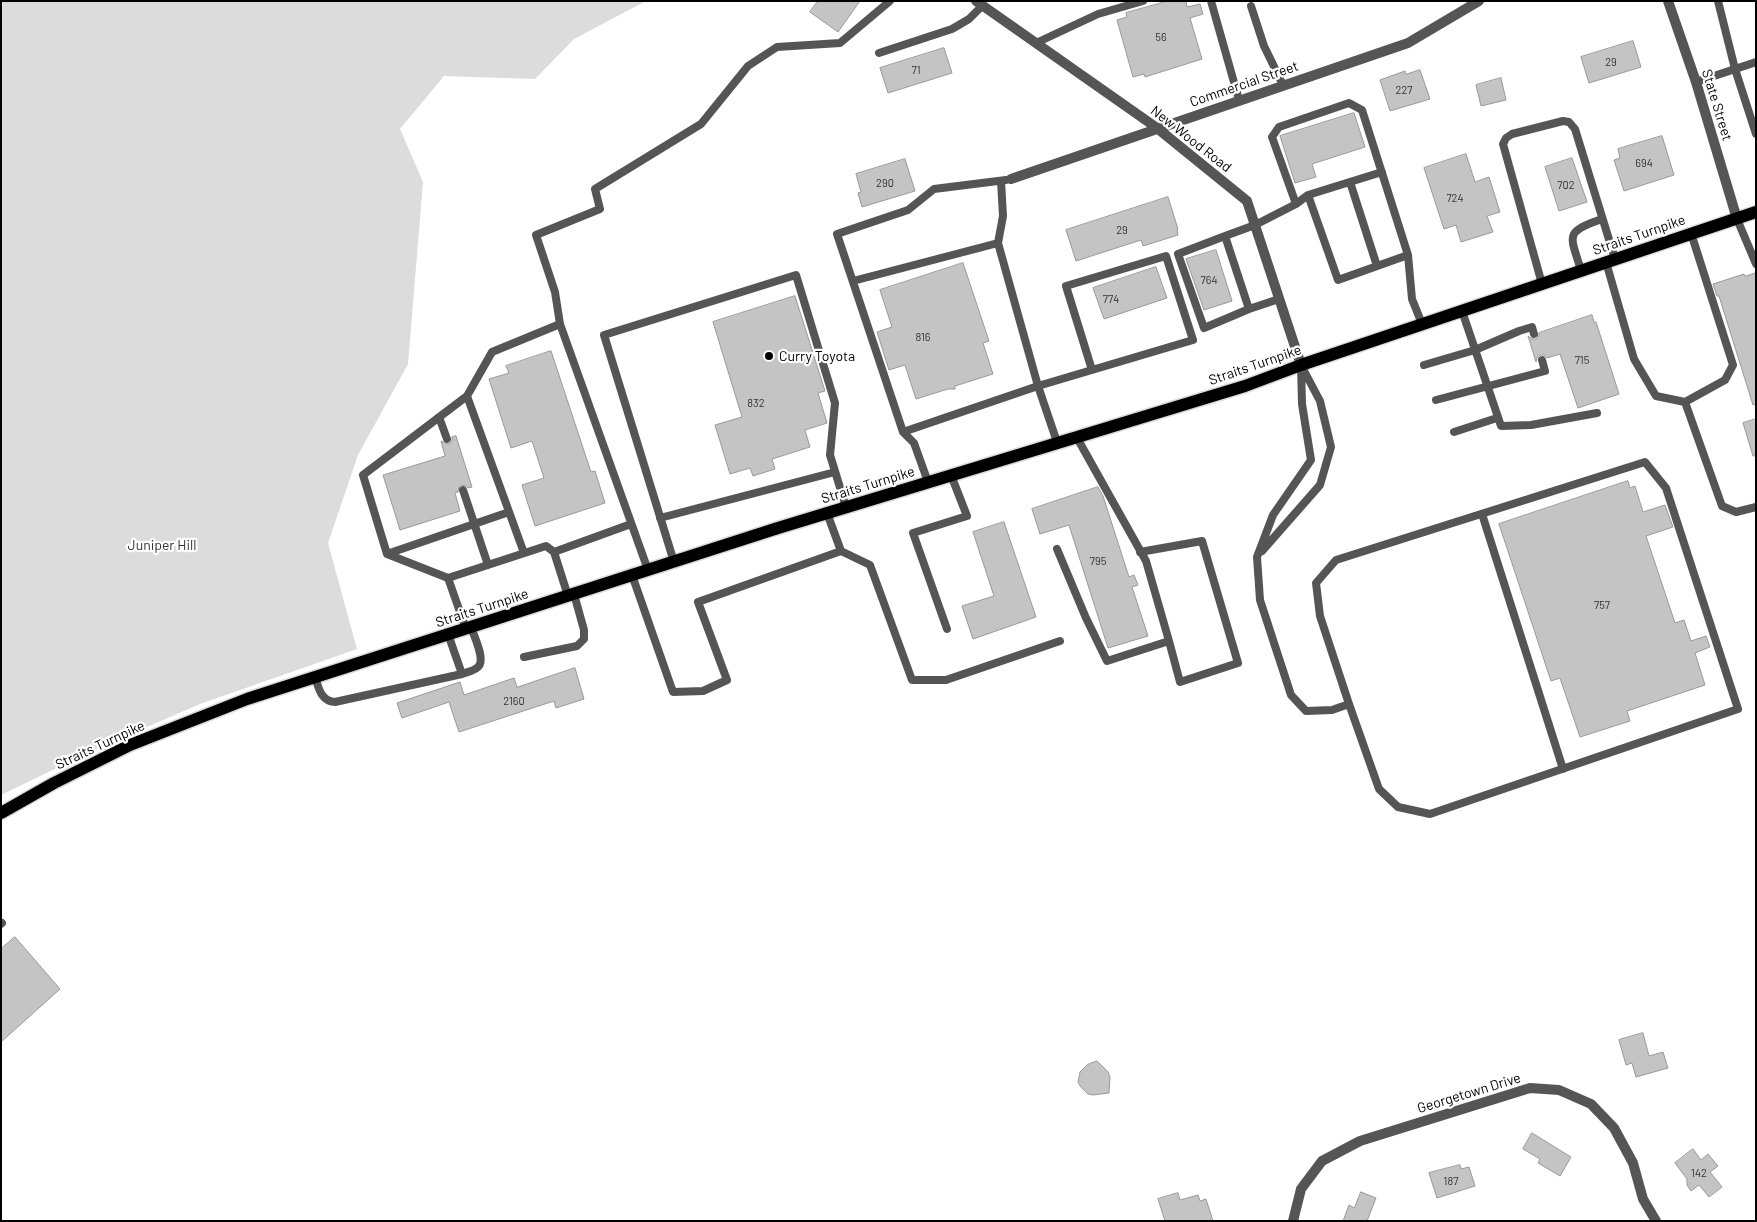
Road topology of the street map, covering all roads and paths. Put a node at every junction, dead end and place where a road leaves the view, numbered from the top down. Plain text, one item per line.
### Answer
1 (890, 1) edge
2 (1143, 1) edge
3 (1211, 1) edge
4 (1479, 1) edge
5 (1668, 1) edge
6 (1718, 1) edge
7 (979, 3) edge
8 (1251, 6) dead end
9 (1036, 44) junction
10 (878, 54) dead end
11 (1756, 62) edge
12 (1735, 69) junction
13 (1696, 82) junction
14 (1283, 85) junction
15 (1239, 100) junction
16 (1157, 128) junction
17 (1756, 134) edge
18 (1382, 172) junction
19 (1006, 180) junction
20 (1350, 182) junction
21 (1308, 195) junction
22 (1296, 204) junction
23 (1756, 212) edge
24 (1737, 218) junction
25 (1602, 219) junction
26 (1255, 225) junction
27 (1691, 233) junction
28 (1225, 236) junction
29 (998, 243) junction
30 (1408, 256) junction
31 (1610, 260) junction
32 (1756, 264) edge
33 (1377, 266) junction
34 (1581, 270) junction
35 (853, 281) junction
36 (1542, 284) junction
37 (1279, 299) junction
38 (1249, 309) junction
39 (1462, 311) junction
40 (560, 324) junction
41 (1422, 324) junction
42 (1534, 334) dead end
43 (1475, 350) junction
44 (1542, 360) dead end
45 (1301, 365) junction
46 (1424, 365) dead end
47 (1092, 370) junction
48 (1038, 386) junction
49 (1487, 386) junction
50 (467, 396) junction
51 (1436, 400) dead end
52 (1685, 402) junction
53 (1597, 413) dead end
54 (439, 417) junction
55 (1497, 418) junction
56 (904, 432) junction
57 (1454, 432) dead end
58 (1076, 436) junction
59 (447, 439) dead end
60 (1057, 442) junction
61 (835, 472) junction
62 (951, 475) junction
63 (928, 482) junction
64 (463, 490) dead end
65 (846, 507) junction
66 (1756, 507) edge
67 (509, 512) junction
68 (827, 513) junction
69 (1482, 514) junction
70 (660, 518) junction
71 (475, 524) junction
72 (631, 524) junction
73 (1057, 549) dead end
74 (841, 551) junction
75 (554, 552) junction
76 (1140, 552) junction
77 (524, 553) junction
78 (387, 554) junction
79 (1257, 557) junction
80 (674, 562) junction
81 (488, 565) junction
82 (648, 570) junction
83 (632, 575) junction
84 (448, 578) junction
85 (571, 595) junction
86 (468, 628) junction
87 (947, 629) dead end
88 (448, 634) junction
89 (1060, 641) dead end
90 (1169, 641) junction
91 (524, 657) dead end
92 (462, 674) junction
93 (315, 677) junction
94 (1349, 704) junction
95 (1563, 769) junction
96 (1, 813) edge
97 (1294, 1221) edge
98 (1656, 1221) edge

1 - 40 lane
2 - 9 lane
3 - 15 lane
4 - 14 street, Commercial Street
5 - 13 street, State Street
6 - 12 lane
7 - 9 street, New Wood Road
7 - 10 lane
8 - 14 lane
9 - 16 street, New Wood Road
11 - 12 lane
12 - 13 lane
12 - 17 lane
13 - 24 street, State Street
14 - 15 street, Commercial Street
15 - 16 street, Commercial Street
16 - 19 street, Commercial Street
16 - 26 street, New Wood Road
18 - 20 lane
18 - 22 lane
18 - 30 lane
19 - 29 lane
19 - 35 lane
20 - 21 lane
20 - 33 lane
21 - 22 lane
21 - 33 lane
22 - 26 lane
23 - 24 main road, Straits Turnpike
24 - 27 main road, Straits Turnpike
24 - 32 lane
25 - 31 lane
25 - 34 lane
25 - 36 lane
26 - 28 lane
26 - 37 street, New Wood Road
27 - 31 main road, Straits Turnpike
27 - 52 lane
28 - 38 lane
28 - 38 lane
29 - 35 lane
29 - 48 lane
30 - 33 lane
30 - 41 lane
31 - 34 main road, Straits Turnpike
31 - 52 lane
34 - 36 main road, Straits Turnpike
35 - 56 lane
36 - 39 main road, Straits Turnpike
37 - 38 lane
37 - 45 street, New Wood Road
39 - 41 main road, Straits Turnpike
39 - 43 lane
40 - 50 lane
40 - 72 lane
41 - 45 main road, Straits Turnpike
42 - 43 lane
43 - 46 lane
43 - 49 lane
44 - 49 lane
45 - 58 main road, Straits Turnpike
45 - 79 lane
45 - 79 lane
47 - 47 lane
47 - 48 lane
48 - 56 lane
48 - 60 lane
49 - 51 lane
49 - 55 lane
50 - 54 lane
50 - 67 lane
52 - 66 lane
53 - 55 lane
54 - 59 lane
54 - 78 lane
55 - 57 lane
56 - 63 lane
58 - 60 main road, Straits Turnpike
58 - 76 lane
60 - 62 main road, Straits Turnpike
61 - 65 lane
61 - 70 lane
61 - 70 lane
62 - 63 main road, Straits Turnpike
62 - 87 lane
63 - 65 main road, Straits Turnpike
64 - 71 lane
65 - 68 main road, Straits Turnpike
67 - 71 lane
67 - 77 lane
68 - 74 lane
68 - 80 main road, Straits Turnpike
69 - 94 lane
69 - 95 lane
69 - 95 lane
70 - 80 lane
71 - 78 lane
71 - 81 lane
72 - 75 lane
72 - 82 lane
73 - 90 lane
74 - 83 lane
74 - 89 lane
75 - 77 lane
75 - 85 lane
76 - 90 lane
76 - 90 lane
77 - 81 lane
78 - 84 lane
79 - 94 lane
80 - 82 main road, Straits Turnpike
81 - 84 lane
82 - 83 main road, Straits Turnpike
83 - 85 main road, Straits Turnpike
84 - 86 lane
85 - 86 main road, Straits Turnpike
85 - 91 lane
86 - 88 main road, Straits Turnpike
86 - 92 lane
88 - 92 lane
88 - 93 main road, Straits Turnpike
92 - 93 lane
93 - 96 main road, Straits Turnpike
94 - 95 lane
97 - 98 street, Georgetown Drive

